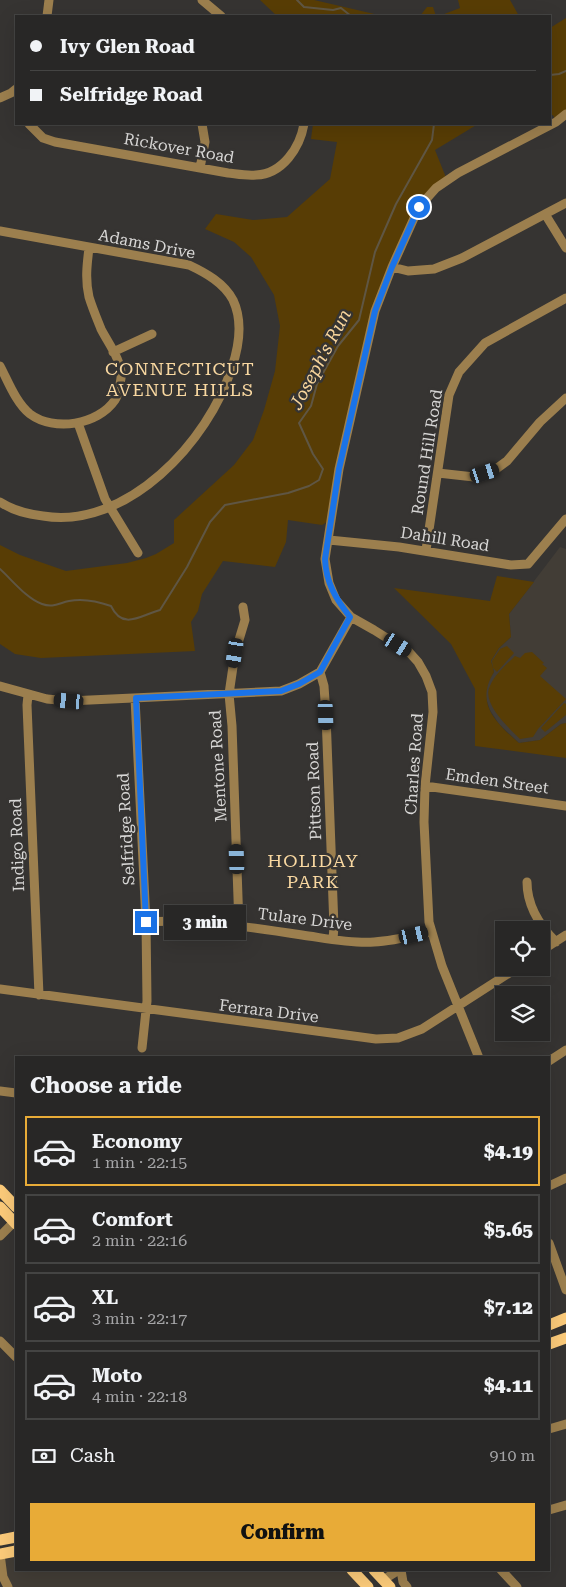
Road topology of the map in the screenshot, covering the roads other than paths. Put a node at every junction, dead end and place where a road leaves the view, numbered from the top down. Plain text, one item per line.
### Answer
1 (49, 0) edge
2 (202, 0) edge
3 (47, 15) edge
4 (220, 15) edge
5 (14, 91) edge
6 (0, 98) edge
7 (565, 116) edge
8 (30, 125) edge
9 (202, 125) edge
10 (304, 125) edge
11 (550, 125) edge
12 (551, 125) edge
13 (200, 168) junction
14 (566, 203) edge
15 (546, 214) junction
16 (0, 231) edge
17 (89, 248) junction
18 (566, 248) edge
19 (392, 267) junction
20 (566, 298) edge
21 (152, 334) dead end
22 (113, 352) junction
23 (0, 366) edge
24 (566, 398) edge
25 (78, 423) junction
26 (438, 474) junction
27 (0, 502) edge
28 (110, 507) junction
29 (566, 519) edge
30 (329, 540) junction
31 (426, 550) junction
32 (138, 553) dead end
33 (243, 607) dead end
34 (350, 617) junction
35 (320, 672) junction
36 (0, 686) edge
37 (228, 694) junction
38 (28, 695) junction
39 (136, 698) junction
40 (424, 786) junction
41 (566, 806) edge
42 (528, 882) dead end
43 (146, 922) junction
44 (239, 926) junction
45 (430, 932) junction
46 (566, 935) edge
47 (333, 939) junction
48 (556, 942) junction
49 (550, 946) edge
50 (504, 976) edge
51 (0, 989) edge
52 (39, 995) junction
53 (459, 1005) junction
54 (147, 1010) junction
55 (142, 1048) dead end
56 (566, 1050) edge
57 (478, 1056) edge
58 (550, 1060) edge
59 (0, 1091) edge
60 (15, 1093) edge
61 (566, 1178) edge
62 (550, 1186) edge
63 (0, 1190) edge
64 (15, 1205) edge
65 (0, 1207) edge
66 (15, 1221) edge
67 (15, 1223) edge
68 (0, 1236) edge
69 (550, 1246) edge
70 (566, 1290) edge
71 (566, 1318) edge
72 (550, 1324) edge
73 (566, 1338) edge
74 (0, 1340) edge
75 (550, 1344) edge
76 (15, 1356) edge
77 (566, 1424) edge
78 (550, 1429) edge
79 (564, 1508) edge
80 (550, 1510) edge
81 (15, 1537) edge
82 (0, 1540) edge
83 (15, 1551) edge
84 (0, 1554) edge
85 (353, 1571) edge
86 (375, 1571) edge
87 (399, 1571) edge
88 (400, 1571) edge
89 (502, 1571) edge
90 (387, 1583) edge
91 (8, 1587) edge
92 (368, 1587) edge
93 (408, 1587) edge
94 (517, 1587) edge

1 - 3 street
2 - 4 street
5 - 6 street
7 - 12 street, Charles Road
8 - 13 street, Rickover Road
9 - 13 street
10 - 13 street, Rickover Road
11 - 19 street, Charles Road
14 - 15 street
15 - 18 street
15 - 19 street
16 - 17 street, Adams Drive
17 - 22 street
17 - 28 street, Adams Drive
19 - 30 street, Charles Road
20 - 26 street, Round Hill Road
21 - 22 street
22 - 25 street
23 - 25 street
24 - 26 street
25 - 28 street
26 - 31 street, Round Hill Road
27 - 28 street, Adams Drive
28 - 32 street
29 - 31 street, Dahill Road
30 - 31 street, Dahill Road
30 - 34 street, Charles Road
33 - 37 street, Mentone Road
34 - 35 street
34 - 40 street, Charles Road
35 - 37 street
35 - 47 street, Pittson Road
36 - 38 street
37 - 39 street
37 - 44 street, Mentone Road
38 - 39 street
38 - 52 street, Indigo Road
39 - 43 street, Selfridge Road
40 - 41 street, Emden Street
40 - 45 street, Charles Road
42 - 48 street
43 - 44 street, Tulare Drive
43 - 54 street, Selfridge Road
44 - 47 street, Tulare Drive
45 - 47 street, Tulare Drive
45 - 53 street, Charles Road
46 - 48 street
48 - 49 street
50 - 53 street, Ferrara Drive
51 - 52 street, Ferrara Drive
52 - 54 street, Ferrara Drive
53 - 54 street, Ferrara Drive
53 - 57 street, Charles Road
54 - 55 street, Selfridge Road
56 - 58 street
59 - 60 street
61 - 62 street
63 - 64 main road
65 - 66 main road
67 - 68 street
69 - 70 street
71 - 72 main road
73 - 75 main road
74 - 76 street
77 - 78 street
79 - 80 street
81 - 82 main road
83 - 84 main road
84 - 91 street
85 - 92 main road
86 - 90 main road
87 - 90 street
88 - 93 street
89 - 94 street

